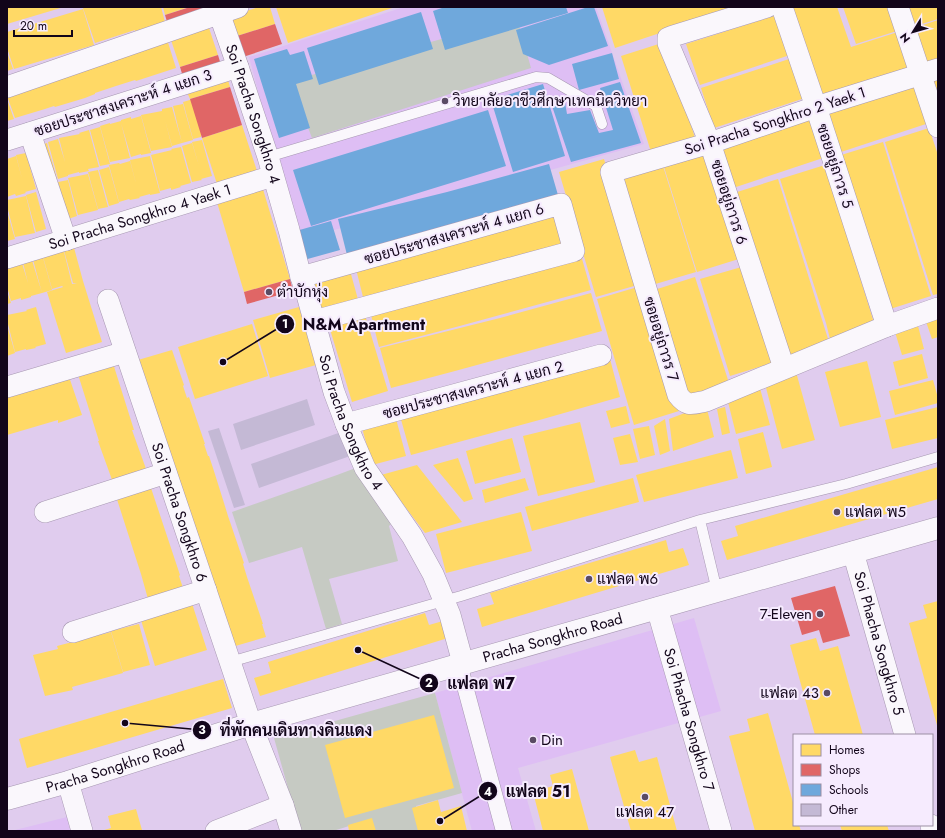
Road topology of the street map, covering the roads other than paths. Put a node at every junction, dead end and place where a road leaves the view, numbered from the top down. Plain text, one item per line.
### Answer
1 (767, 7) edge
2 (782, 7) edge
3 (898, 7) edge
4 (225, 9) edge
5 (238, 67) junction
6 (929, 72) edge
7 (7, 87) edge
8 (816, 107) junction
9 (602, 124) dead end
10 (938, 127) edge
11 (30, 133) junction
12 (7, 140) edge
13 (710, 143) junction
14 (271, 167) junction
15 (611, 172) joint
16 (66, 240) junction
17 (7, 258) edge
18 (301, 277) junction
19 (108, 300) dead end
20 (938, 308) edge
21 (314, 320) junction
22 (887, 326) junction
23 (125, 352) junction
24 (601, 355) dead end
25 (784, 368) junction
26 (7, 387) edge
27 (346, 424) junction
28 (938, 457) edge
29 (166, 473) junction
30 (45, 512) dead end
31 (700, 520) junction
32 (938, 528) edge
33 (853, 552) junction
34 (206, 590) junction
35 (718, 591) junction
36 (444, 601) junction
37 (657, 608) junction
38 (73, 632) dead end
39 (230, 662) junction
40 (461, 664) junction
41 (251, 724) junction
42 (905, 734) edge
43 (68, 782) junction
44 (8, 795) edge
45 (283, 805) junction
46 (82, 831) edge
47 (216, 831) edge
48 (292, 831) edge
49 (504, 831) edge
50 (721, 831) edge

1 - 13 street, ซอยอยู่ถาวร 6
2 - 8 street, ซอยอยู่ถาวร 5
3 - 6 street
4 - 5 street, Soi Pracha Songkhro 4
4 - 7 street
5 - 11 street, ซอยประชาสงเคราะห์ 4 แยก 3
5 - 14 street, Soi Pracha Songkhro 4
6 - 8 street, Soi Pracha Songkhro 2 Yaek 1
6 - 10 street
8 - 13 street, Soi Pracha Songkhro 2 Yaek 1
8 - 22 street, ซอยอยู่ถาวร 5
9 - 14 lane
11 - 12 street, ซอยประชาสงเคราะห์ 4 แยก 3
11 - 16 street
13 - 15 street, Soi Pracha Songkhro 2 Yaek 1
13 - 25 street, ซอยอยู่ถาวร 6
14 - 16 street, Soi Pracha Songkhro 4 Yaek 1
14 - 18 street, Soi Pracha Songkhro 4
15 - 25 street, ซอยอยู่ถาวร 7
16 - 17 street, Soi Pracha Songkhro 4 Yaek 1
18 - 21 street, Soi Pracha Songkhro 4
18 - 21 street, ซอยประชาสงเคราะห์ 4 แยก 6
19 - 23 street, Soi Pracha Songkhro 6
20 - 22 street
21 - 27 street, Soi Pracha Songkhro 4
22 - 25 street
23 - 26 street
23 - 29 street, Soi Pracha Songkhro 6
24 - 27 street, ซอยประชาสงเคราะห์ 4 แยก 2
27 - 36 street, Soi Pracha Songkhro 4
28 - 31 lane
29 - 30 street
29 - 34 street, Soi Pracha Songkhro 6
31 - 35 lane
31 - 36 lane
32 - 33 street, Pracha Songkhro Road
33 - 35 street, Pracha Songkhro Road
33 - 42 street, Soi Phacha Songkhro 5
34 - 38 street
34 - 39 street, Soi Pracha Songkhro 6
35 - 37 street, Pracha Songkhro Road
36 - 39 lane
36 - 40 street, Soi Pracha Songkhro 4
37 - 40 street, Pracha Songkhro Road
37 - 50 street, Soi Phacha Songkhro 7
39 - 41 street, Soi Pracha Songkhro 6
40 - 41 street, Pracha Songkhro Road
40 - 49 street
41 - 43 street, Pracha Songkhro Road
41 - 45 street, Soi Pracha Songkhro 6
43 - 44 street, Pracha Songkhro Road
43 - 46 street
45 - 47 street
45 - 48 street, Soi Pracha Songkhro 6

